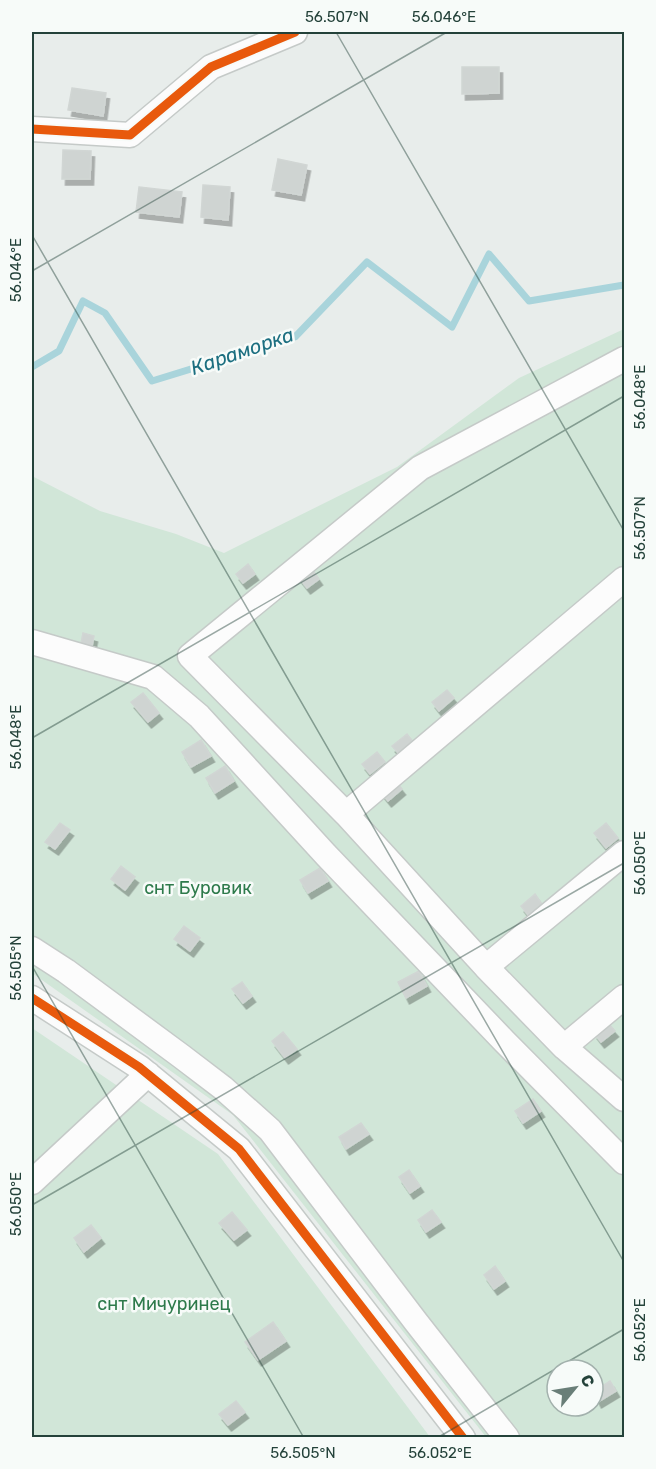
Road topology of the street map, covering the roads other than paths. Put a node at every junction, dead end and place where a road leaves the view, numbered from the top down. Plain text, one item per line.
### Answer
1 (295, 32) edge
2 (32, 129) edge
3 (624, 360) edge
4 (624, 579) edge
5 (32, 642) edge
6 (346, 814) junction
7 (624, 853) edge
8 (32, 950) edge
9 (486, 967) junction
10 (624, 997) edge
11 (32, 998) edge
12 (564, 1047) junction
13 (148, 1074) junction
14 (624, 1099) edge
15 (624, 1162) edge
16 (32, 1182) edge
17 (463, 1437) edge
18 (507, 1437) edge

1 - 2 street
3 - 6 street
4 - 6 street
5 - 15 street
6 - 9 street
7 - 9 street
8 - 18 street
9 - 12 street
10 - 12 street
11 - 13 street
12 - 14 street
13 - 16 street
13 - 17 street

